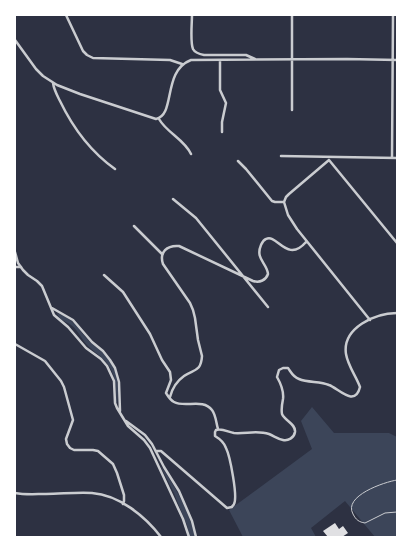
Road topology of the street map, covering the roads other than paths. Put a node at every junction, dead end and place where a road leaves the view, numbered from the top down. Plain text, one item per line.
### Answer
1 (66, 15) edge
2 (192, 15) edge
3 (292, 15) edge
4 (393, 15) edge
5 (15, 40) edge
6 (292, 59) junction
7 (220, 60) junction
8 (256, 60) junction
9 (395, 60) edge
10 (182, 64) junction
11 (54, 83) junction
12 (292, 110) dead end
13 (159, 119) junction
14 (222, 132) dead end
15 (191, 154) dead end
16 (281, 156) dead end
17 (330, 158) junction
18 (392, 158) junction
19 (397, 158) edge
20 (238, 162) dead end
21 (115, 169) dead end
22 (172, 199) dead end
23 (284, 202) junction
24 (134, 226) dead end
25 (306, 242) junction
26 (397, 243) edge
27 (15, 252) edge
28 (162, 254) junction
29 (15, 267) edge
30 (21, 267) junction
31 (104, 275) dead end
32 (243, 276) junction
33 (50, 307) junction
34 (268, 307) dead end
35 (397, 313) edge
36 (370, 320) junction
37 (15, 344) edge
38 (170, 397) junction
39 (120, 414) junction
40 (124, 420) junction
41 (218, 429) junction
42 (156, 451) junction
43 (397, 480) edge
44 (15, 493) edge
45 (123, 504) junction
46 (397, 512) edge
47 (162, 537) edge
48 (189, 537) edge
49 (196, 537) edge

1 - 10 street
2 - 8 street
3 - 6 street
4 - 9 street
5 - 11 street
6 - 8 street
6 - 9 street
6 - 12 street
7 - 8 street
7 - 10 street
7 - 14 street
9 - 18 street
10 - 13 street
11 - 13 street
11 - 21 street
13 - 15 street
16 - 17 street
17 - 18 street
17 - 23 street
17 - 26 street
18 - 19 street
20 - 23 street
22 - 32 street
23 - 25 street
24 - 28 street
25 - 32 street
25 - 36 street
27 - 30 street
28 - 32 street
28 - 38 street
29 - 30 street
30 - 33 street
31 - 38 street
32 - 34 street
33 - 39 street
33 - 39 street
35 - 36 street
36 - 41 street
37 - 45 street
38 - 41 street
39 - 40 street
40 - 42 street
40 - 48 street
41 - 42 street
42 - 49 street
43 - 46 lane
44 - 45 street
45 - 47 street

